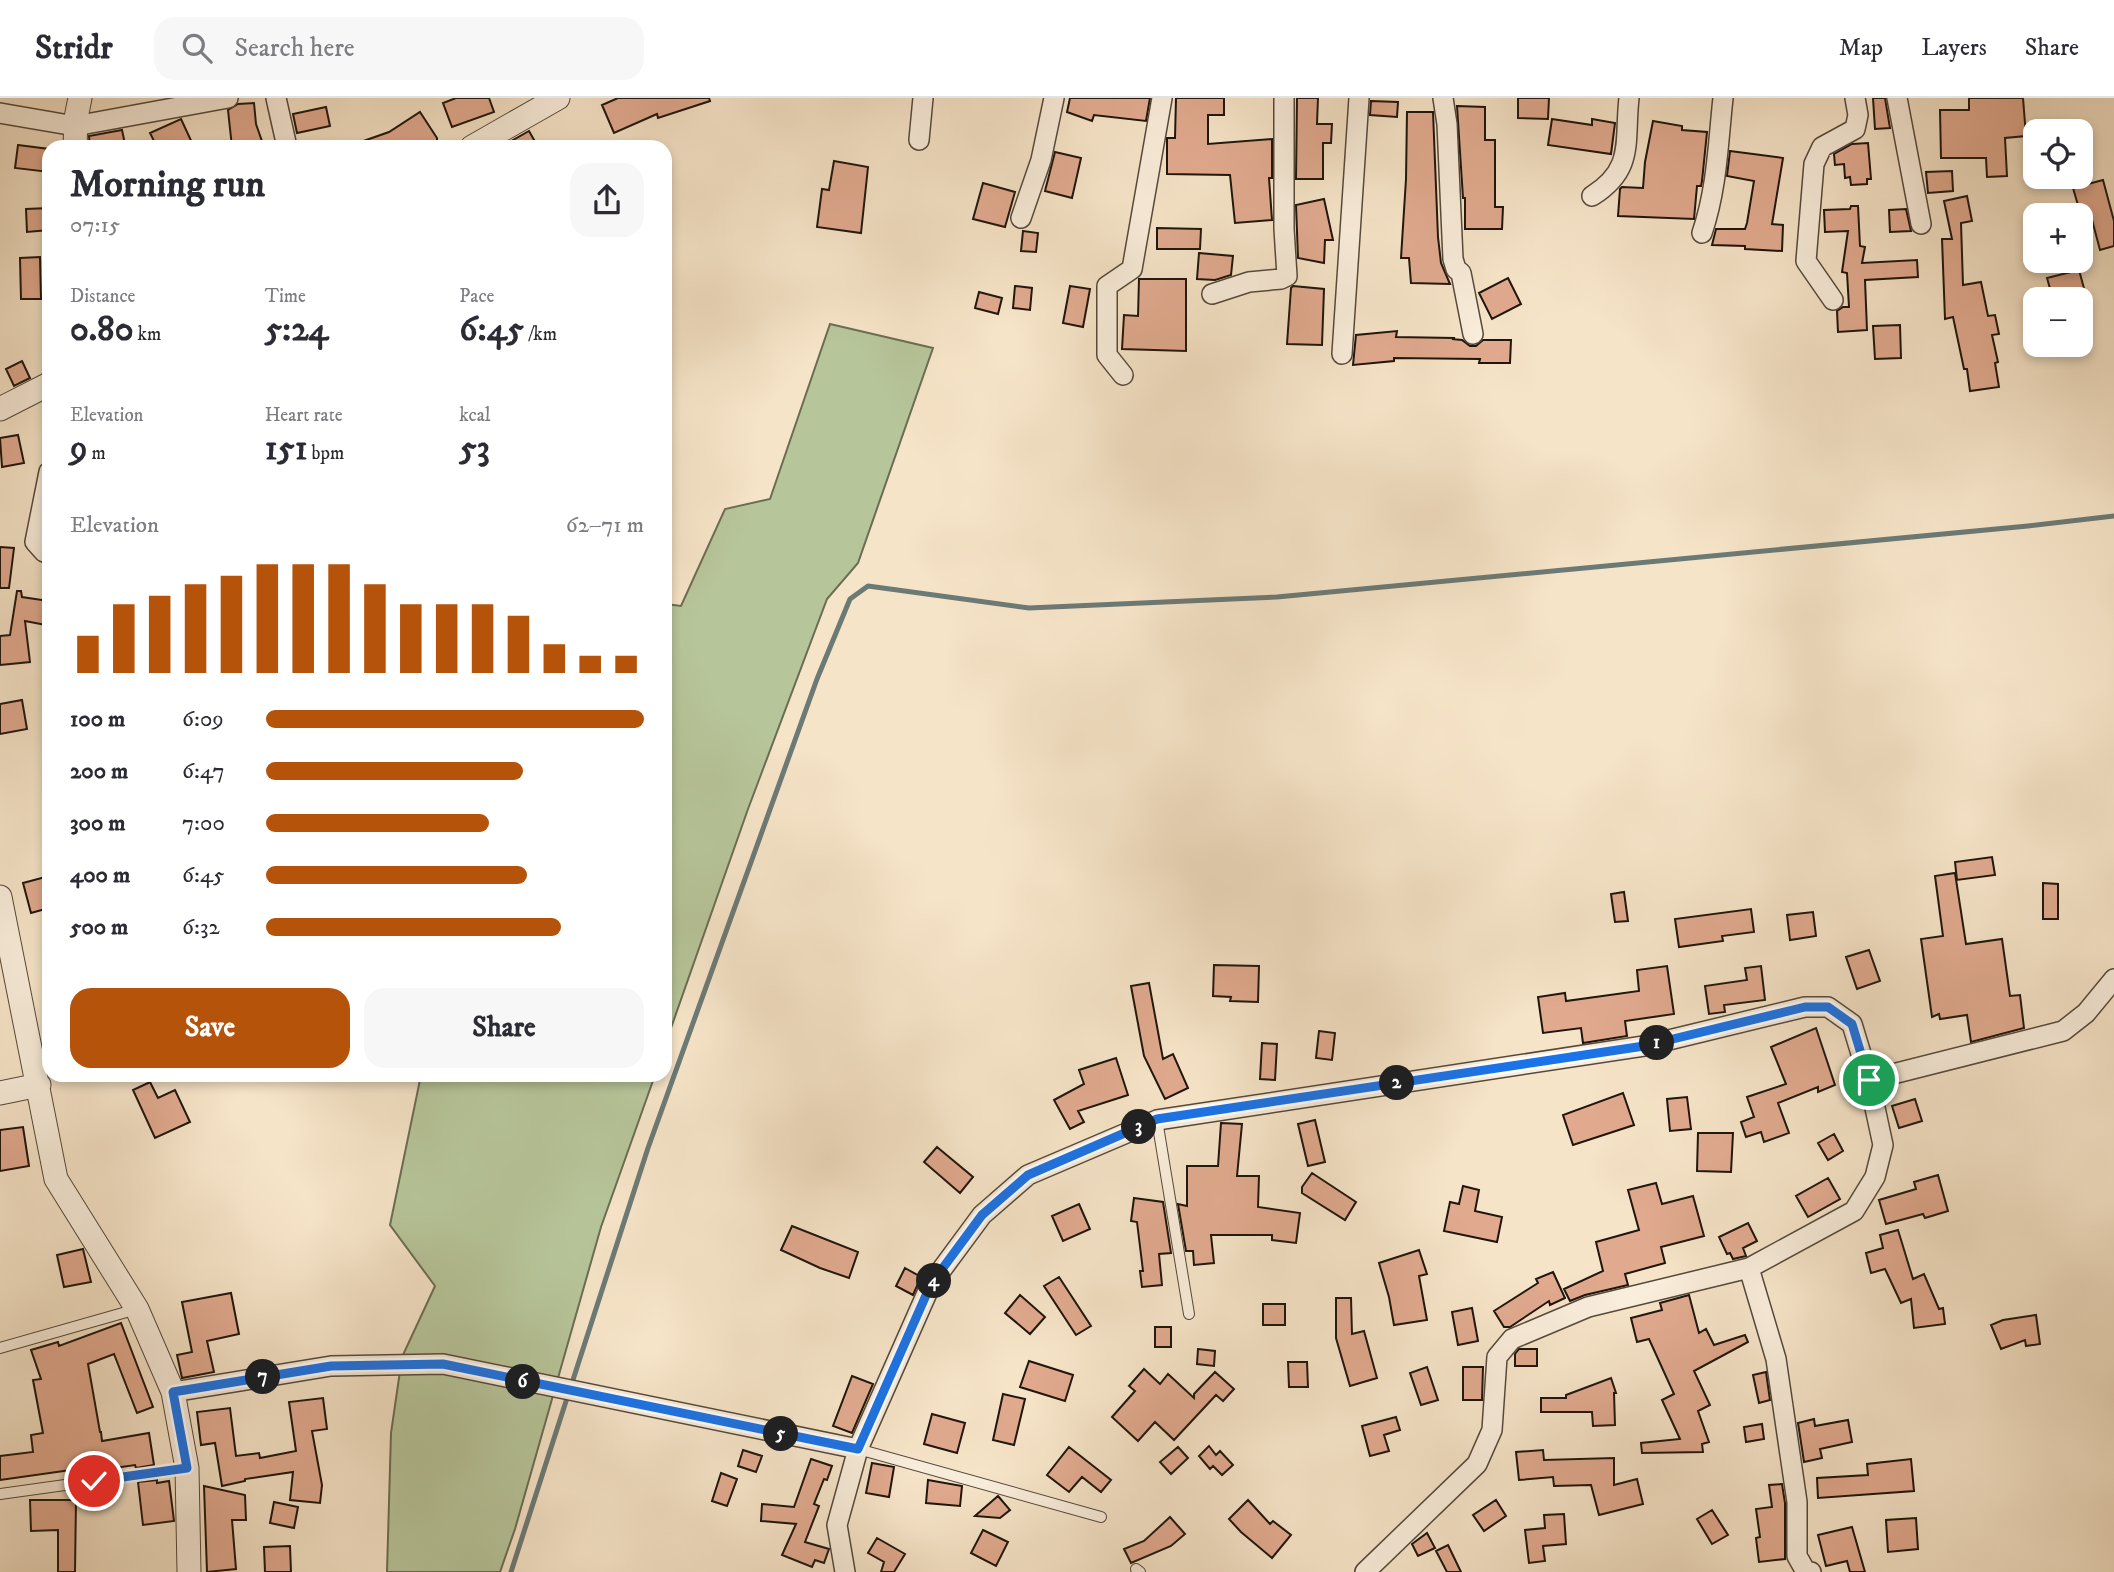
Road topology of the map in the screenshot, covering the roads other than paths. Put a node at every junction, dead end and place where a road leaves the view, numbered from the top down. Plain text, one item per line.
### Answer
1 (80, 98) edge
2 (228, 98) edge
3 (276, 98) edge
4 (558, 98) edge
5 (923, 98) edge
6 (1054, 98) edge
7 (1162, 98) edge
8 (1284, 98) edge
9 (1359, 98) edge
10 (1443, 98) edge
11 (1629, 98) edge
12 (1723, 98) edge
13 (1854, 98) edge
14 (1897, 98) edge
15 (0, 113) edge
16 (75, 137) edge
17 (285, 140) edge
18 (484, 140) edge
19 (919, 140) dead end
20 (1592, 196) dead end
21 (1021, 218) dead end
22 (1921, 224) dead end
23 (1702, 233) dead end
24 (1212, 294) dead end
25 (1833, 300) dead end
26 (1473, 334) dead end
27 (1342, 354) dead end
28 (1123, 375) dead end
29 (42, 388) edge
30 (0, 409) edge
31 (42, 507) edge
32 (42, 550) edge
33 (0, 897) edge
34 (2114, 979) edge
35 (1869, 1080) junction
36 (39, 1085) junction
37 (0, 1093) edge
38 (1157, 1119) junction
39 (1749, 1268) junction
40 (137, 1309) junction
41 (1189, 1314) dead end
42 (0, 1348) edge
43 (173, 1392) junction
44 (858, 1449) junction
45 (187, 1468) junction
46 (0, 1494) edge
47 (1101, 1517) dead end
48 (188, 1572) edge
49 (845, 1572) edge
50 (1365, 1572) edge
51 (1811, 1572) edge

1 - 16 street
2 - 16 street
3 - 17 street
4 - 18 street
5 - 19 street
6 - 21 street
7 - 28 street
8 - 24 street
9 - 27 street
10 - 26 street
11 - 20 street
12 - 23 street
13 - 25 street
14 - 22 street
15 - 16 street
29 - 30 street
31 - 32 street
33 - 36 street
34 - 35 street
35 - 38 street
35 - 39 street
36 - 37 street
36 - 40 street
38 - 41 lane
38 - 44 street
39 - 50 street
39 - 51 street
40 - 42 lane
40 - 43 street
43 - 44 street
43 - 45 street
44 - 47 lane
44 - 49 street
45 - 46 lane
45 - 48 street

